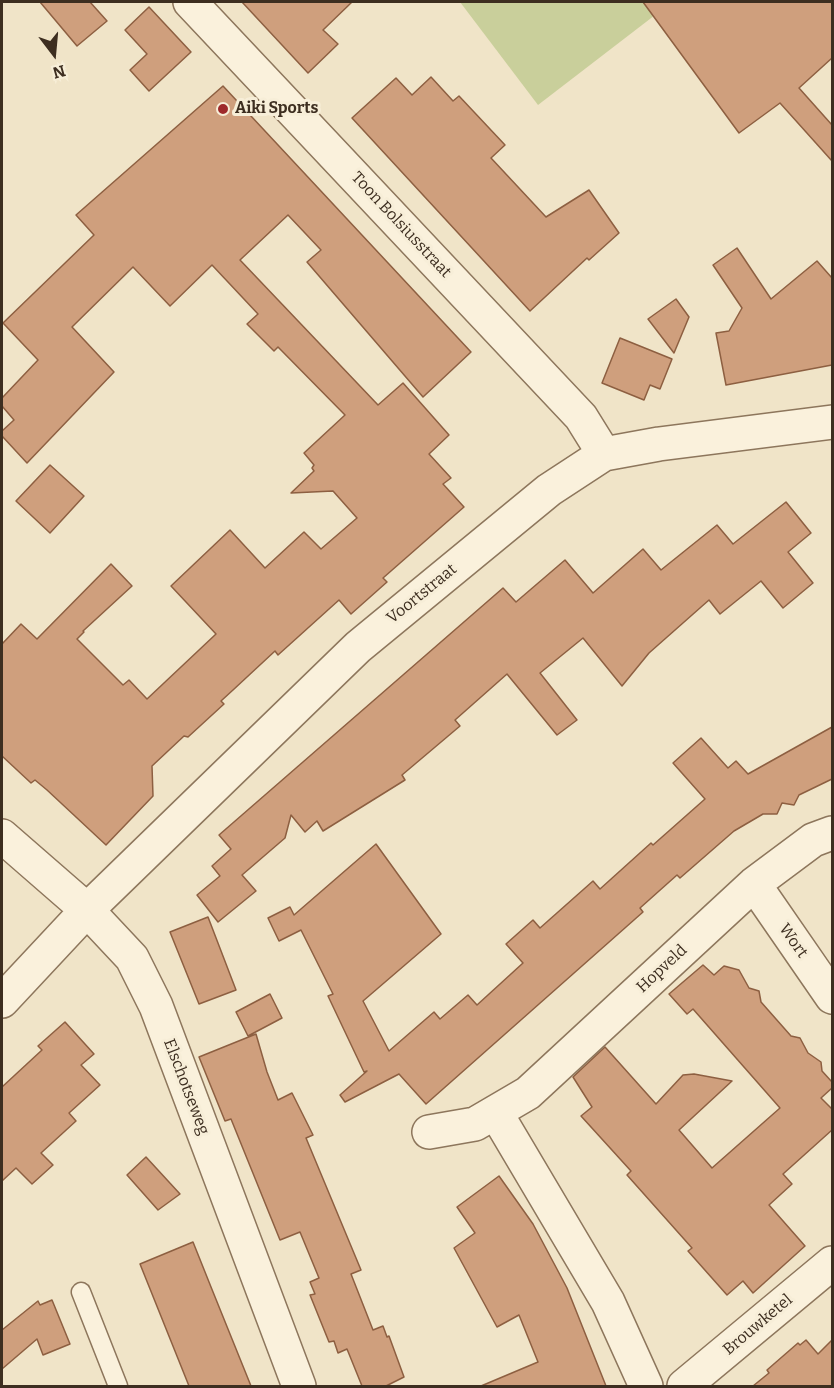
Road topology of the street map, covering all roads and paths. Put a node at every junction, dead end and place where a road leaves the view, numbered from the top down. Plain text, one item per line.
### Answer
1 (190, 2) edge
2 (832, 422) edge
3 (604, 454) junction
4 (832, 833) edge
5 (2, 836) edge
6 (754, 884) junction
7 (87, 910) junction
8 (832, 997) edge
9 (2, 1001) edge
10 (496, 1113) junction
11 (429, 1132) dead end
12 (832, 1263) edge
13 (81, 1292) dead end
14 (704, 1380) edge
15 (118, 1386) edge
16 (299, 1386) edge
17 (646, 1386) edge

1 - 3 street, Toon Bolsiusstraat
2 - 3 street, Voortstraat
3 - 7 street, Voortstraat
4 - 6 street, Hopveld
5 - 7 street, Elschotseweg
6 - 8 street, Wort
6 - 10 street, Hopveld
7 - 9 street, Voortstraat
7 - 16 street, Elschotseweg
10 - 11 street, Hopveld
10 - 17 street
12 - 14 street, Brouwketel
13 - 15 lane

